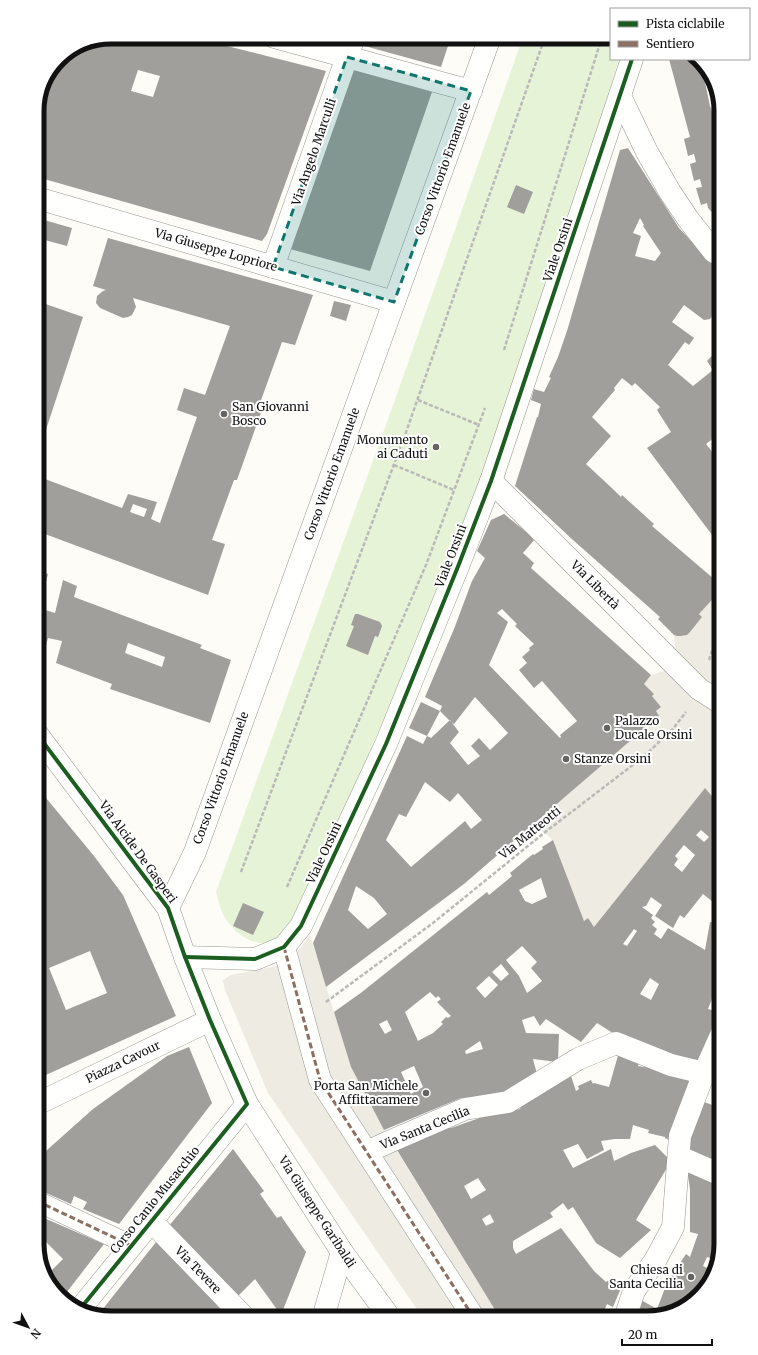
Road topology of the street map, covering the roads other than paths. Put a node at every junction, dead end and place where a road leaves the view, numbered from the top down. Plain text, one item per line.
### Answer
1 (327, 44) edge
2 (488, 44) edge
3 (350, 47) edge
4 (632, 60) edge
5 (471, 91) junction
6 (620, 96) junction
7 (44, 200) edge
8 (714, 245) edge
9 (273, 267) junction
10 (394, 302) junction
11 (491, 481) junction
12 (714, 698) edge
13 (44, 743) edge
14 (168, 908) junction
15 (284, 947) junction
16 (185, 957) junction
17 (210, 1020) junction
18 (714, 1051) edge
19 (704, 1073) junction
20 (44, 1101) edge
21 (246, 1104) junction
22 (367, 1152) junction
23 (680, 1157) junction
24 (714, 1172) edge
25 (44, 1204) edge
26 (151, 1221) junction
27 (132, 1246) junction
28 (342, 1252) junction
29 (83, 1305) edge
30 (238, 1311) edge
31 (325, 1311) edge
32 (385, 1311) edge
33 (469, 1311) edge
34 (627, 1311) edge

1 - 3 street
2 - 5 street, Corso Vittorio Emanuele
3 - 5 street
3 - 9 street, Via Angelo Marculli
4 - 6 street, Viale Orsini
5 - 10 street, Corso Vittorio Emanuele
6 - 8 street
6 - 11 street, Viale Orsini
7 - 9 street, Via Giuseppe Lopriore
9 - 10 street, Via Giuseppe Lopriore
10 - 14 street, Corso Vittorio Emanuele
11 - 12 street, Via Libertà
11 - 15 street, Viale Orsini
13 - 14 street, Via Alcide De Gasperi
14 - 16 street, Via Alcide De Gasperi
15 - 16 street, Viale Orsini
15 - 22 street
16 - 17 street, Via Alcide De Gasperi
17 - 20 street, Piazza Cavour
17 - 21 street, Via Alcide De Gasperi
18 - 19 street
19 - 22 street, Via Santa Cecilia
19 - 23 street
21 - 26 street, Corso Canio Musacchio
21 - 28 street, Via Giuseppe Garibaldi
22 - 33 street
23 - 24 street
23 - 34 street
25 - 27 street
26 - 27 street, Corso Canio Musacchio
26 - 30 street, Via Tevere
27 - 29 street, Corso Canio Musacchio
28 - 31 street
28 - 32 street, Via Giuseppe Garibaldi

